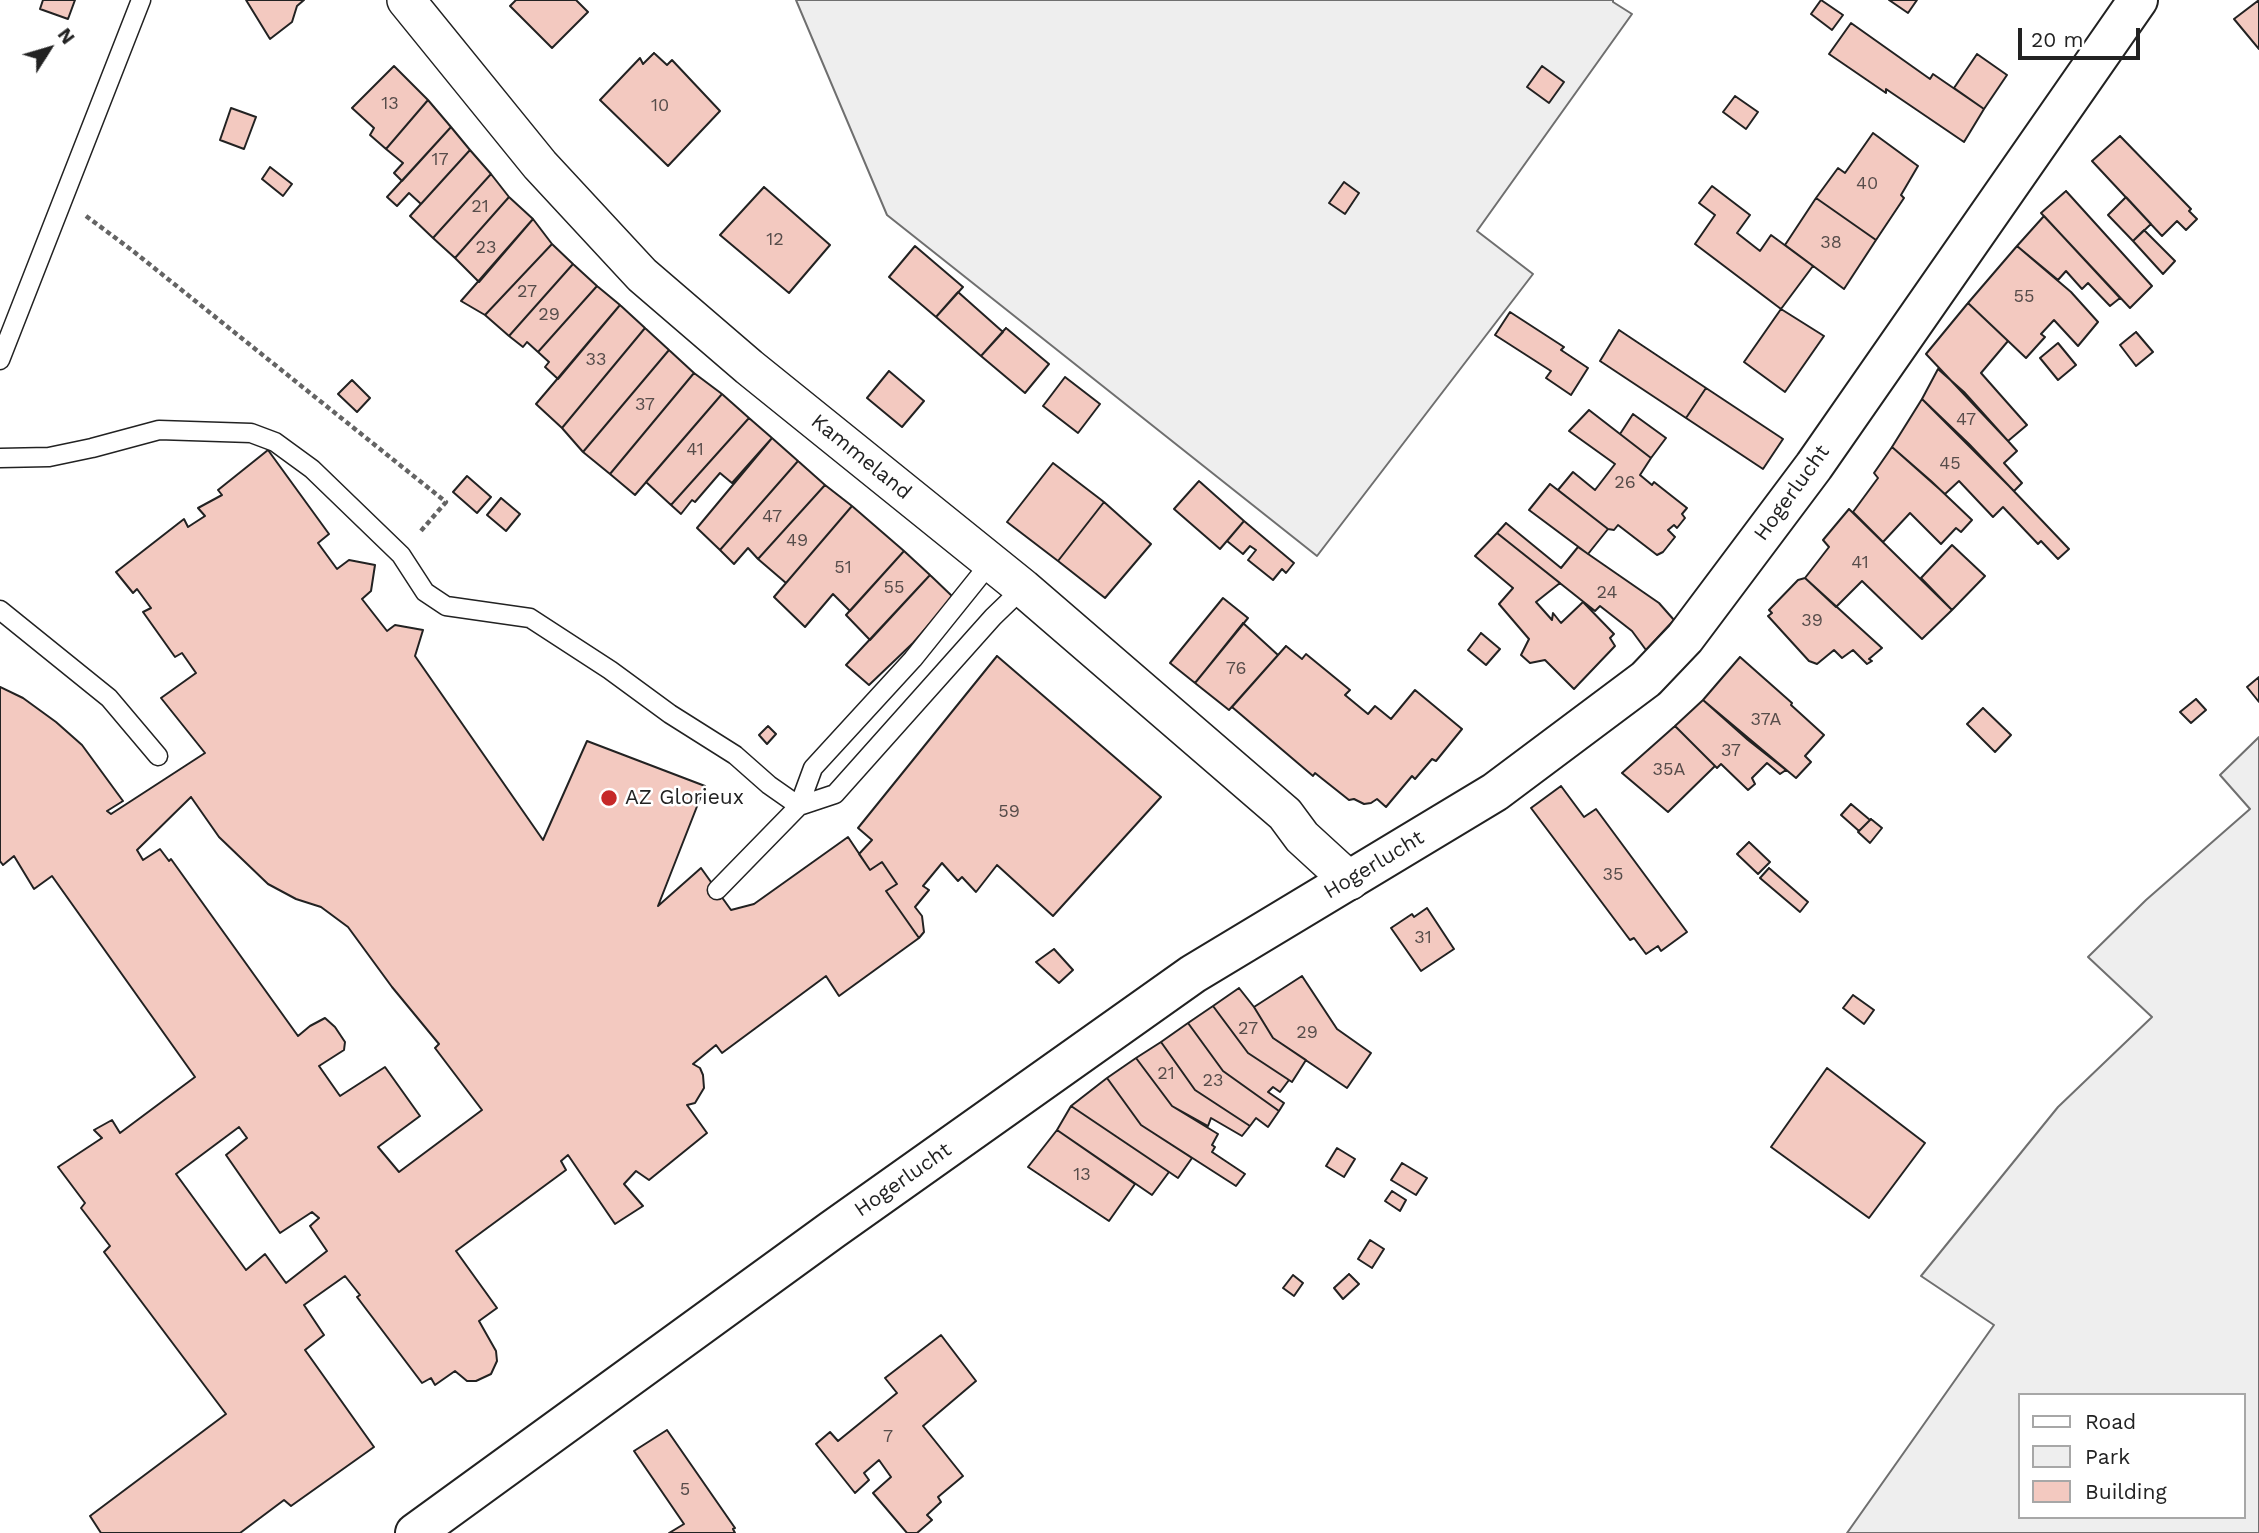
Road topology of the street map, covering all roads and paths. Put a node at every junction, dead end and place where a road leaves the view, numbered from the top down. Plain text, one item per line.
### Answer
1 (141, 0) edge
2 (406, 0) edge
3 (2138, 0) edge
4 (61, 202) junction
5 (0, 360) edge
6 (0, 458) edge
7 (401, 555) junction
8 (991, 562) junction
9 (1023, 588) junction
10 (0, 610) edge
11 (158, 756) dead end
12 (799, 806) junction
13 (1350, 881) junction
14 (717, 890) dead end
15 (415, 1533) edge

1 - 4 lane
2 - 8 street, Kammeland
3 - 13 street, Hogerlucht
4 - 5 lane
4 - 7 path
6 - 7 lane
7 - 12 lane
8 - 9 street, Kammeland
8 - 12 lane
9 - 12 lane
9 - 13 street, Kammeland
10 - 11 lane
12 - 14 lane
13 - 15 street, Hogerlucht

